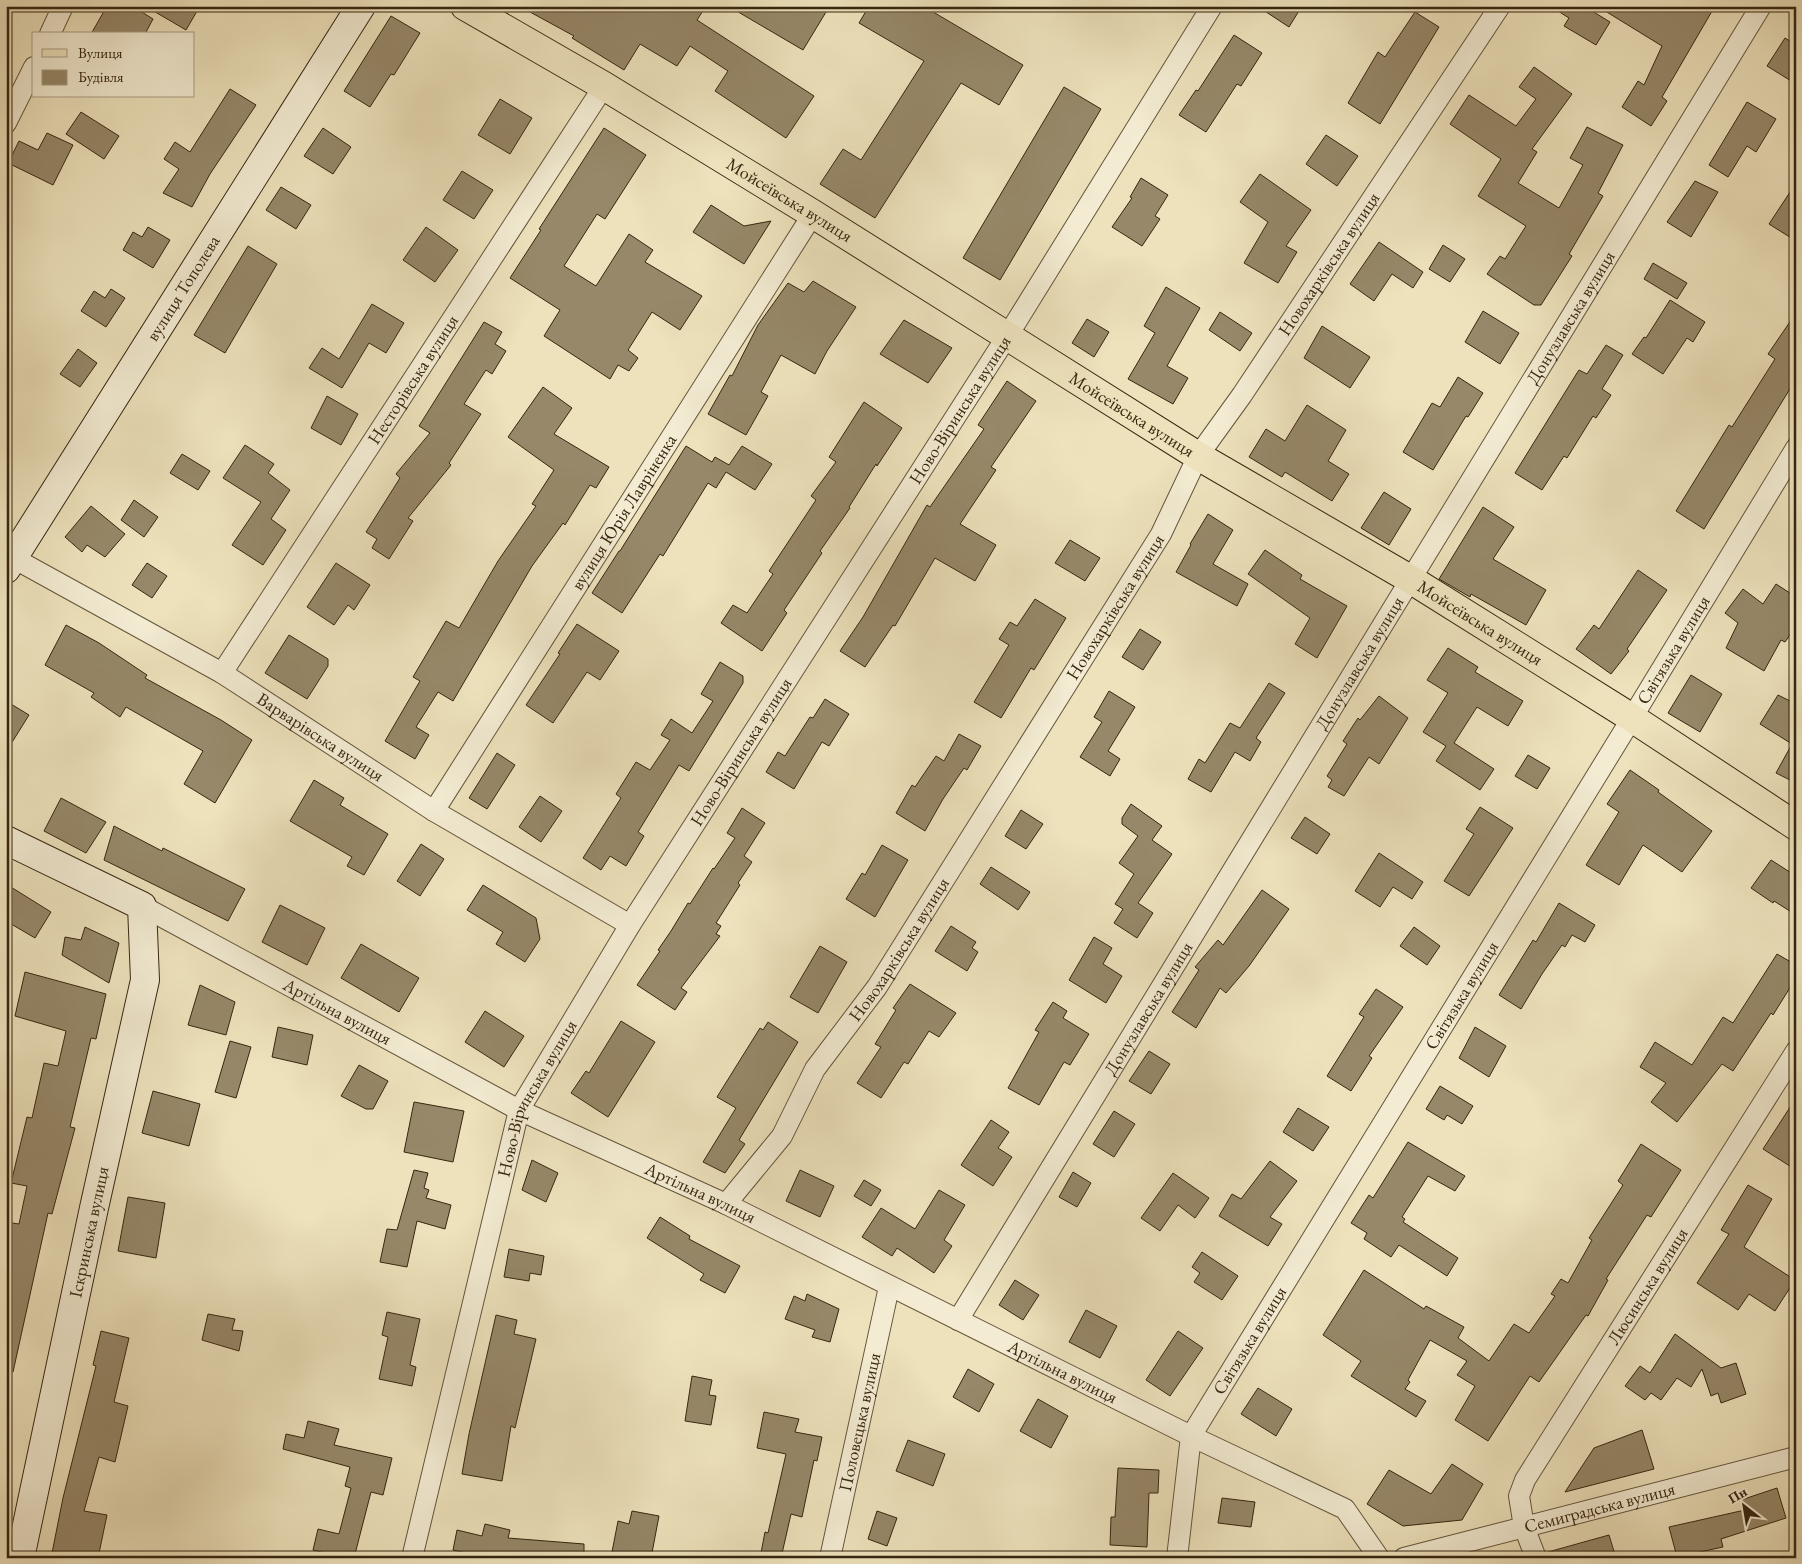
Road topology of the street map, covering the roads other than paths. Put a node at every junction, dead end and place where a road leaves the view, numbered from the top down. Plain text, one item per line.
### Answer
1 (63, 6) edge
2 (361, 6) edge
3 (465, 6) edge
4 (1212, 6) edge
5 (1500, 6) edge
6 (1761, 6) edge
7 (51, 32) edge
8 (32, 71) edge
9 (604, 86) junction
10 (6, 123) edge
11 (813, 214) junction
12 (1007, 337) junction
13 (1796, 448) edge
14 (1198, 456) junction
15 (8, 561) edge
16 (1410, 579) junction
17 (222, 673) junction
18 (1632, 718) junction
19 (434, 811) junction
20 (1796, 826) edge
21 (6, 840) edge
22 (142, 906) junction
23 (630, 925) junction
24 (1796, 1052) edge
25 (519, 1110) junction
26 (726, 1204) junction
27 (889, 1287) junction
28 (958, 1320) junction
29 (1191, 1436) junction
30 (1796, 1457) edge
31 (1524, 1528) junction
32 (20, 1558) edge
33 (412, 1558) edge
34 (830, 1558) edge
35 (1177, 1558) edge
36 (1380, 1558) edge
37 (1404, 1558) edge
38 (1536, 1558) edge

1 - 7 street
2 - 15 street, вулиця Тополева
3 - 9 main road, Мойсеївська вулиця
4 - 12 street, Ново-Віринська вулиця
5 - 14 street, Новохарківська вулиця
6 - 16 street, Донузлавська вулиця
8 - 10 street
9 - 11 main road, Мойсеївська вулиця
9 - 17 street, Несторівська вулиця
11 - 12 main road, Мойсеївська вулиця
11 - 19 street, вулиця Юрія Лавріненка
12 - 14 main road, Мойсеївська вулиця
12 - 23 street, Ново-Віринська вулиця
13 - 18 street, Світязька вулиця
14 - 16 main road, Мойсеївська вулиця
14 - 26 street, Новохарківська вулиця
15 - 17 street, Варварівська вулиця
16 - 18 main road, Мойсеївська вулиця
16 - 28 street, Донузлавська вулиця
17 - 19 street, Варварівська вулиця
18 - 20 main road, Мойсеївська вулиця
18 - 29 street, Світязька вулиця
19 - 23 street, Варварівська вулиця
21 - 22 street, Артільна вулиця
22 - 25 street, Артільна вулиця
22 - 32 street, Іскринська вулиця
23 - 25 street, Ново-Віринська вулиця
24 - 31 street, Люсинська вулиця
25 - 26 street, Артільна вулиця
25 - 33 street, Ново-Віринська вулиця
26 - 27 street, Артільна вулиця
27 - 28 street, Артільна вулиця
27 - 34 street, Половецька вулиця
28 - 29 street, Артільна вулиця
29 - 35 street, Світязька вулиця
29 - 36 street, Артільна вулиця
30 - 31 street, Семиградська вулиця
31 - 37 street, Семиградська вулиця
31 - 38 street, Люсинська вулиця

